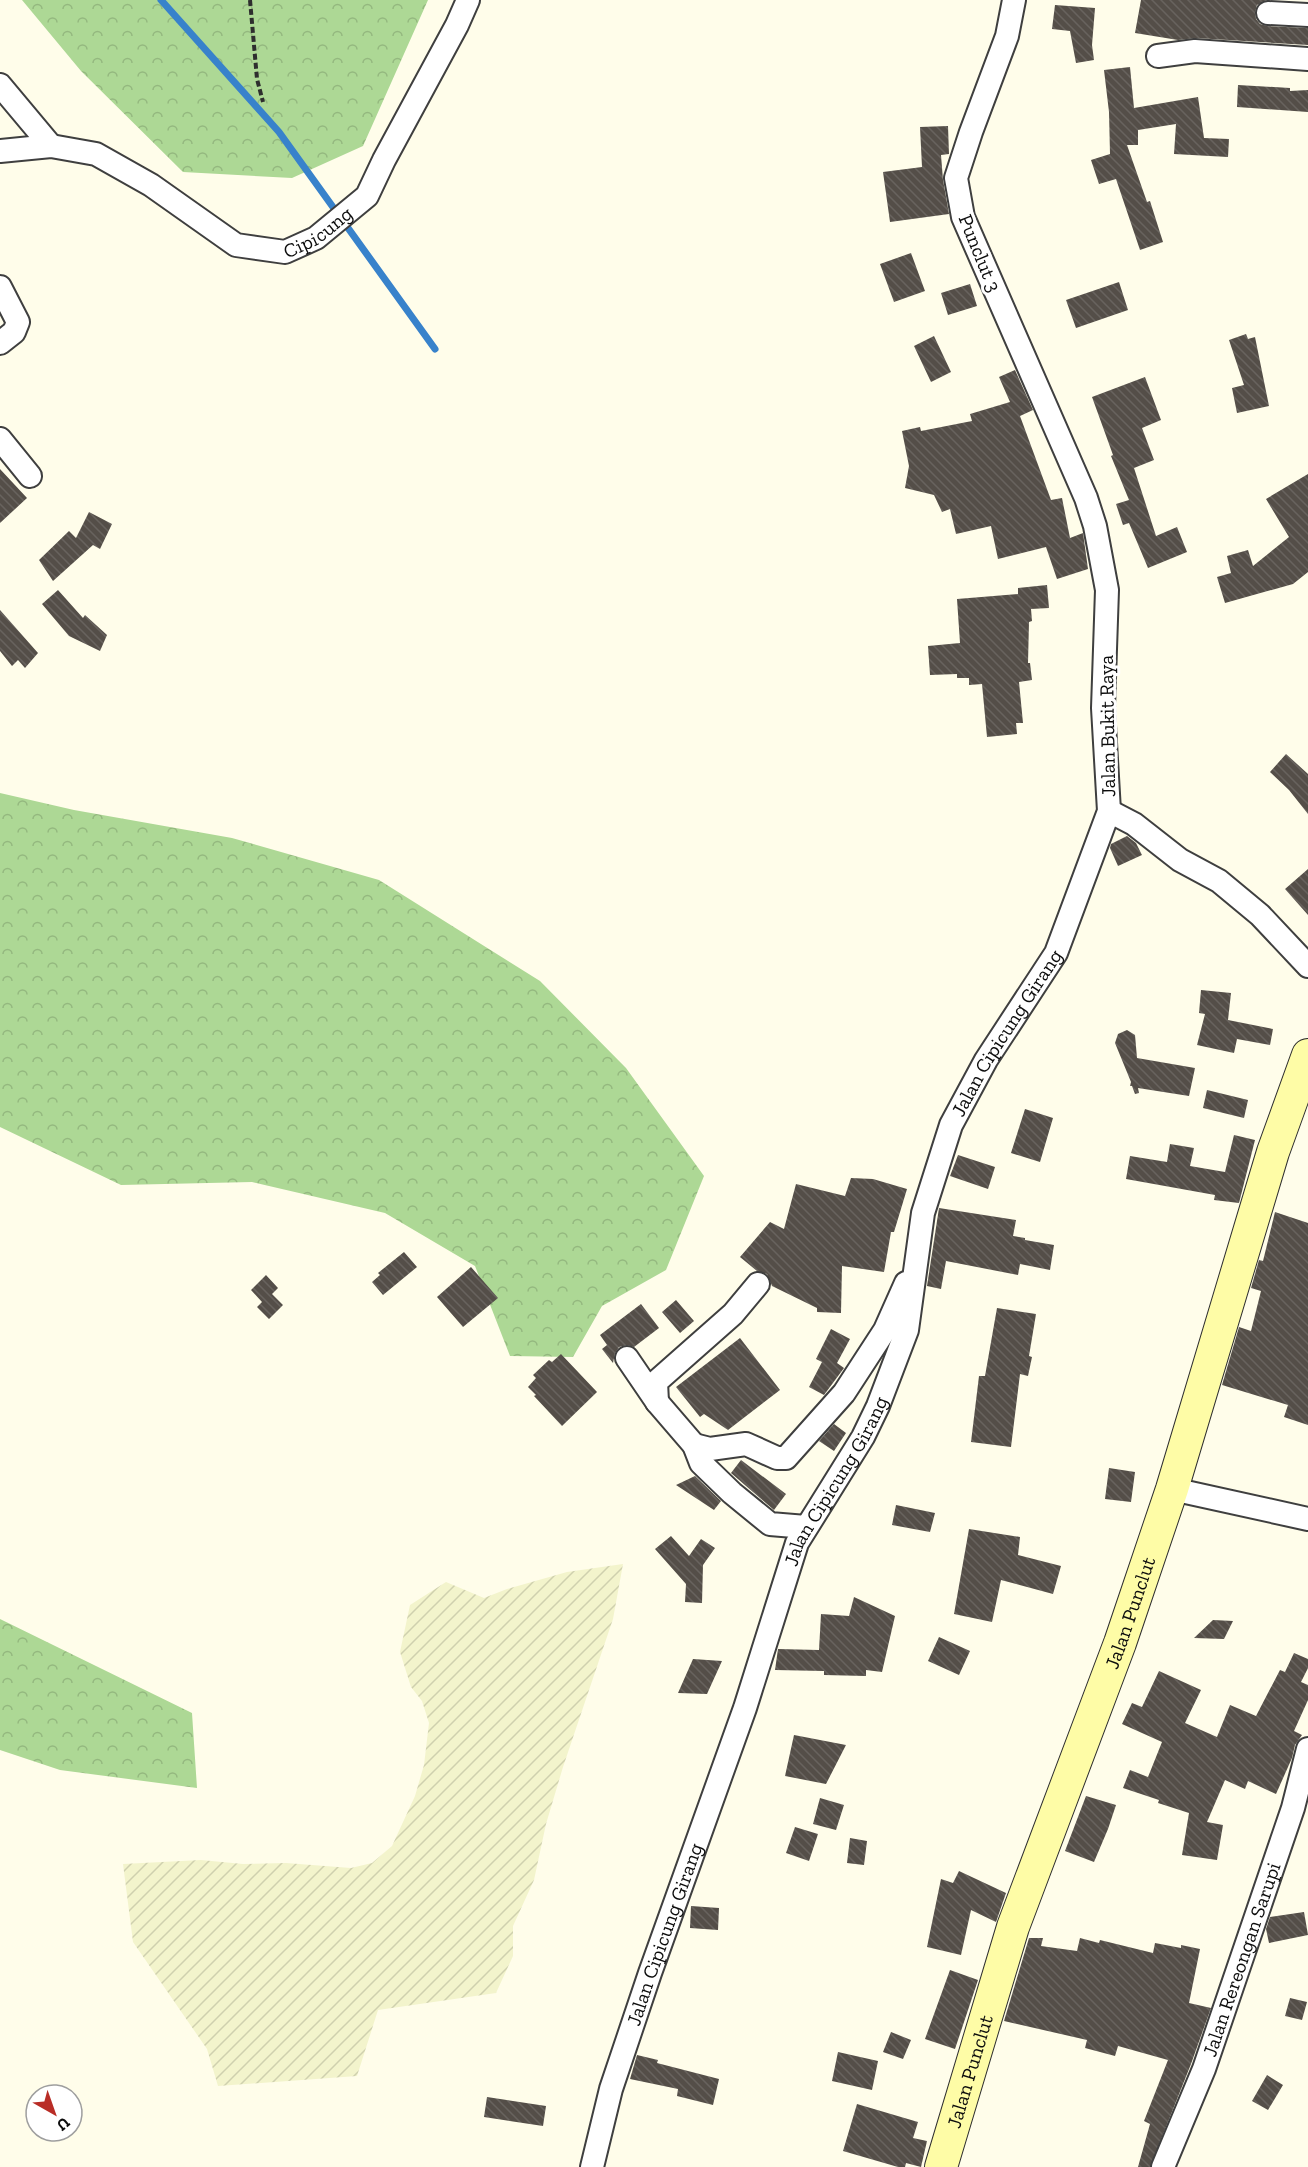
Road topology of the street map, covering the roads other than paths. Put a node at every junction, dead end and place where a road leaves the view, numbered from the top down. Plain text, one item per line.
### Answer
1 (468, 0) edge
2 (1014, 0) edge
3 (1268, 13) dead end
4 (1308, 15) edge
5 (1158, 56) dead end
6 (1308, 59) edge
7 (0, 85) edge
8 (51, 146) junction
9 (0, 151) edge
10 (0, 287) edge
11 (0, 343) edge
12 (0, 439) edge
13 (30, 476) dead end
14 (1086, 498) joint
15 (1109, 811) junction
16 (1308, 966) edge
17 (1308, 1055) edge
18 (917, 1260) junction
19 (758, 1284) dead end
20 (627, 1358) dead end
21 (657, 1402) junction
22 (694, 1445) junction
23 (1172, 1489) junction
24 (1308, 1519) edge
25 (806, 1527) junction
26 (1308, 1749) edge
27 (592, 2167) edge
28 (941, 2167) edge
29 (1163, 2167) edge

1 - 8 street, Cipicung
2 - 14 street, Punclut 3
3 - 4 street
5 - 6 street
7 - 8 street
8 - 9 street, Cipicung
10 - 11 street
12 - 13 street
14 - 15 street, Jalan Bukit Raya
15 - 16 street, Jalan Bukit Raya
15 - 18 street, Jalan Cipicung Girang
17 - 23 main road, Jalan Punclut
18 - 22 street
18 - 25 street, Jalan Cipicung Girang
19 - 21 street
20 - 21 street
21 - 22 street
22 - 25 street
23 - 24 street
23 - 28 main road, Jalan Punclut
25 - 27 street, Jalan Cipicung Girang
26 - 29 street, Jalan Rereongan Sarupi

